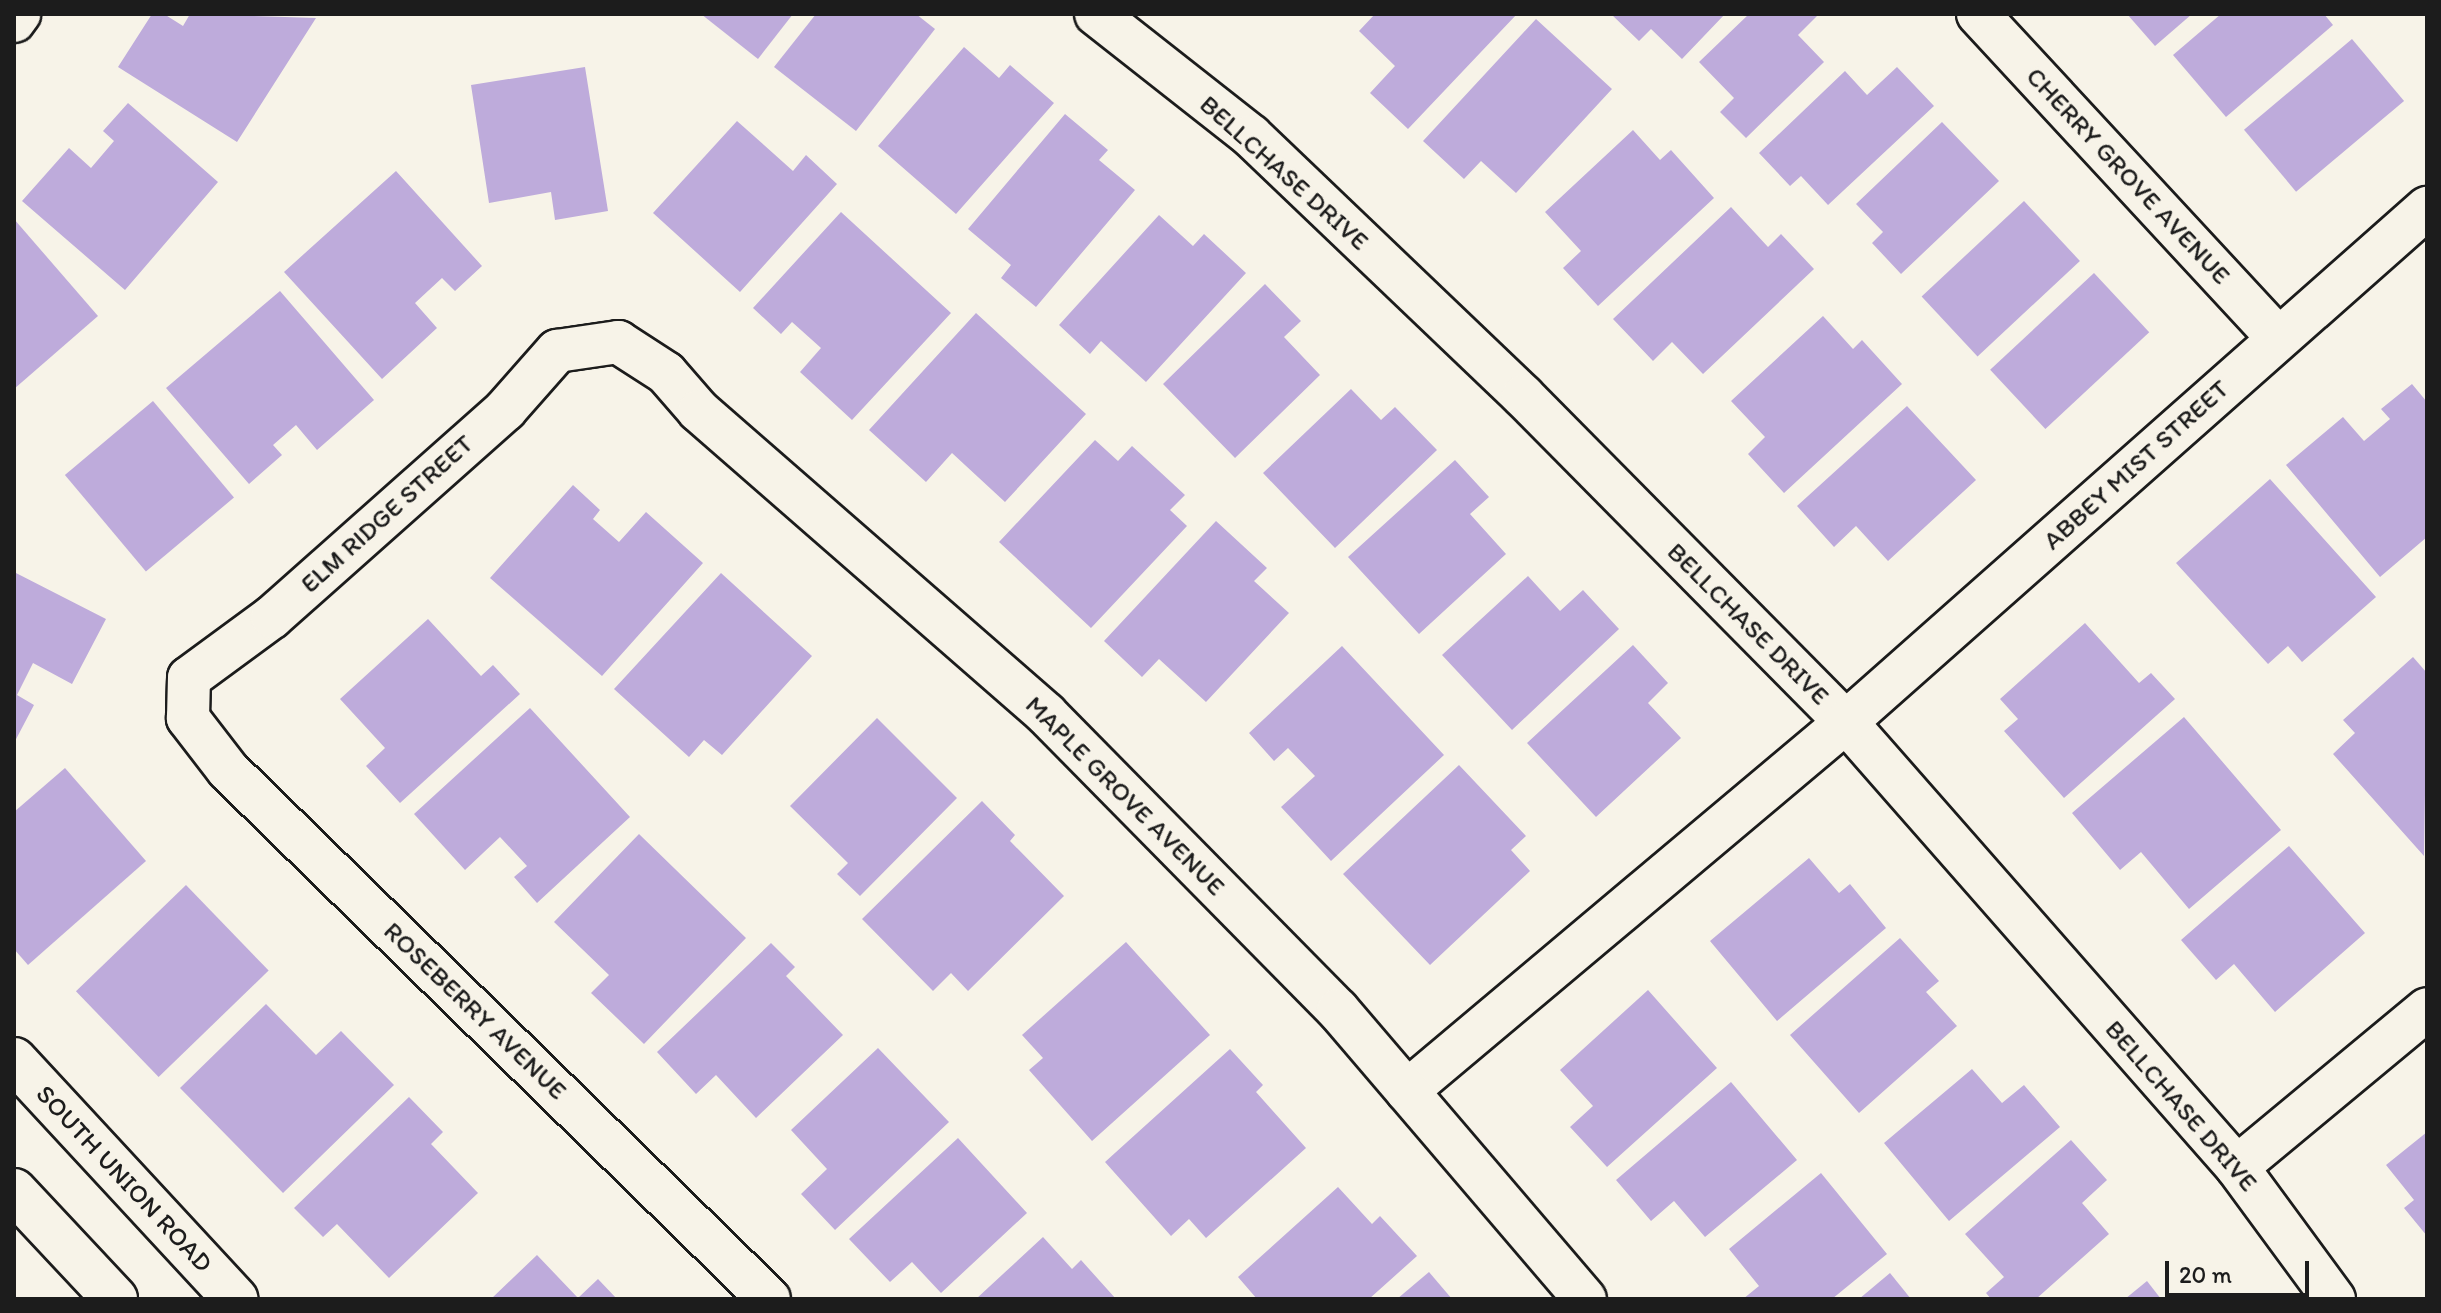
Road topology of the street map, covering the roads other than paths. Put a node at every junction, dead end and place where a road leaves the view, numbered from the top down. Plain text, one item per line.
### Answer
1 (19, 14) edge
2 (1096, 14) edge
3 (1978, 14) edge
4 (14, 21) edge
5 (2427, 208) edge
6 (2278, 338) junction
7 (618, 342) joint
8 (188, 718) joint
9 (1846, 722) junction
10 (2427, 1009) edge
11 (14, 1060) edge
12 (1407, 1091) junction
13 (2237, 1167) junction
14 (14, 1191) edge
15 (115, 1299) edge
16 (235, 1299) edge
17 (769, 1299) edge
18 (1585, 1299) edge
19 (2334, 1299) edge

1 - 4 street
2 - 9 street, BELLCHASE DRIVE
3 - 6 street, CHERRY GROVE AVENUE
5 - 6 street, ABBEY MIST STREET
6 - 9 street, ABBEY MIST STREET
7 - 8 street, ELM RIDGE STREET
7 - 12 street, MAPLE GROVE AVENUE
8 - 17 street, ROSEBERRY AVENUE
9 - 12 street, ABBEY MIST STREET
9 - 13 street, BELLCHASE DRIVE
10 - 13 street
11 - 16 street, SOUTH UNION ROAD
12 - 18 street, MAPLE GROVE AVENUE
13 - 19 street, BELLCHASE DRIVE
14 - 15 street

